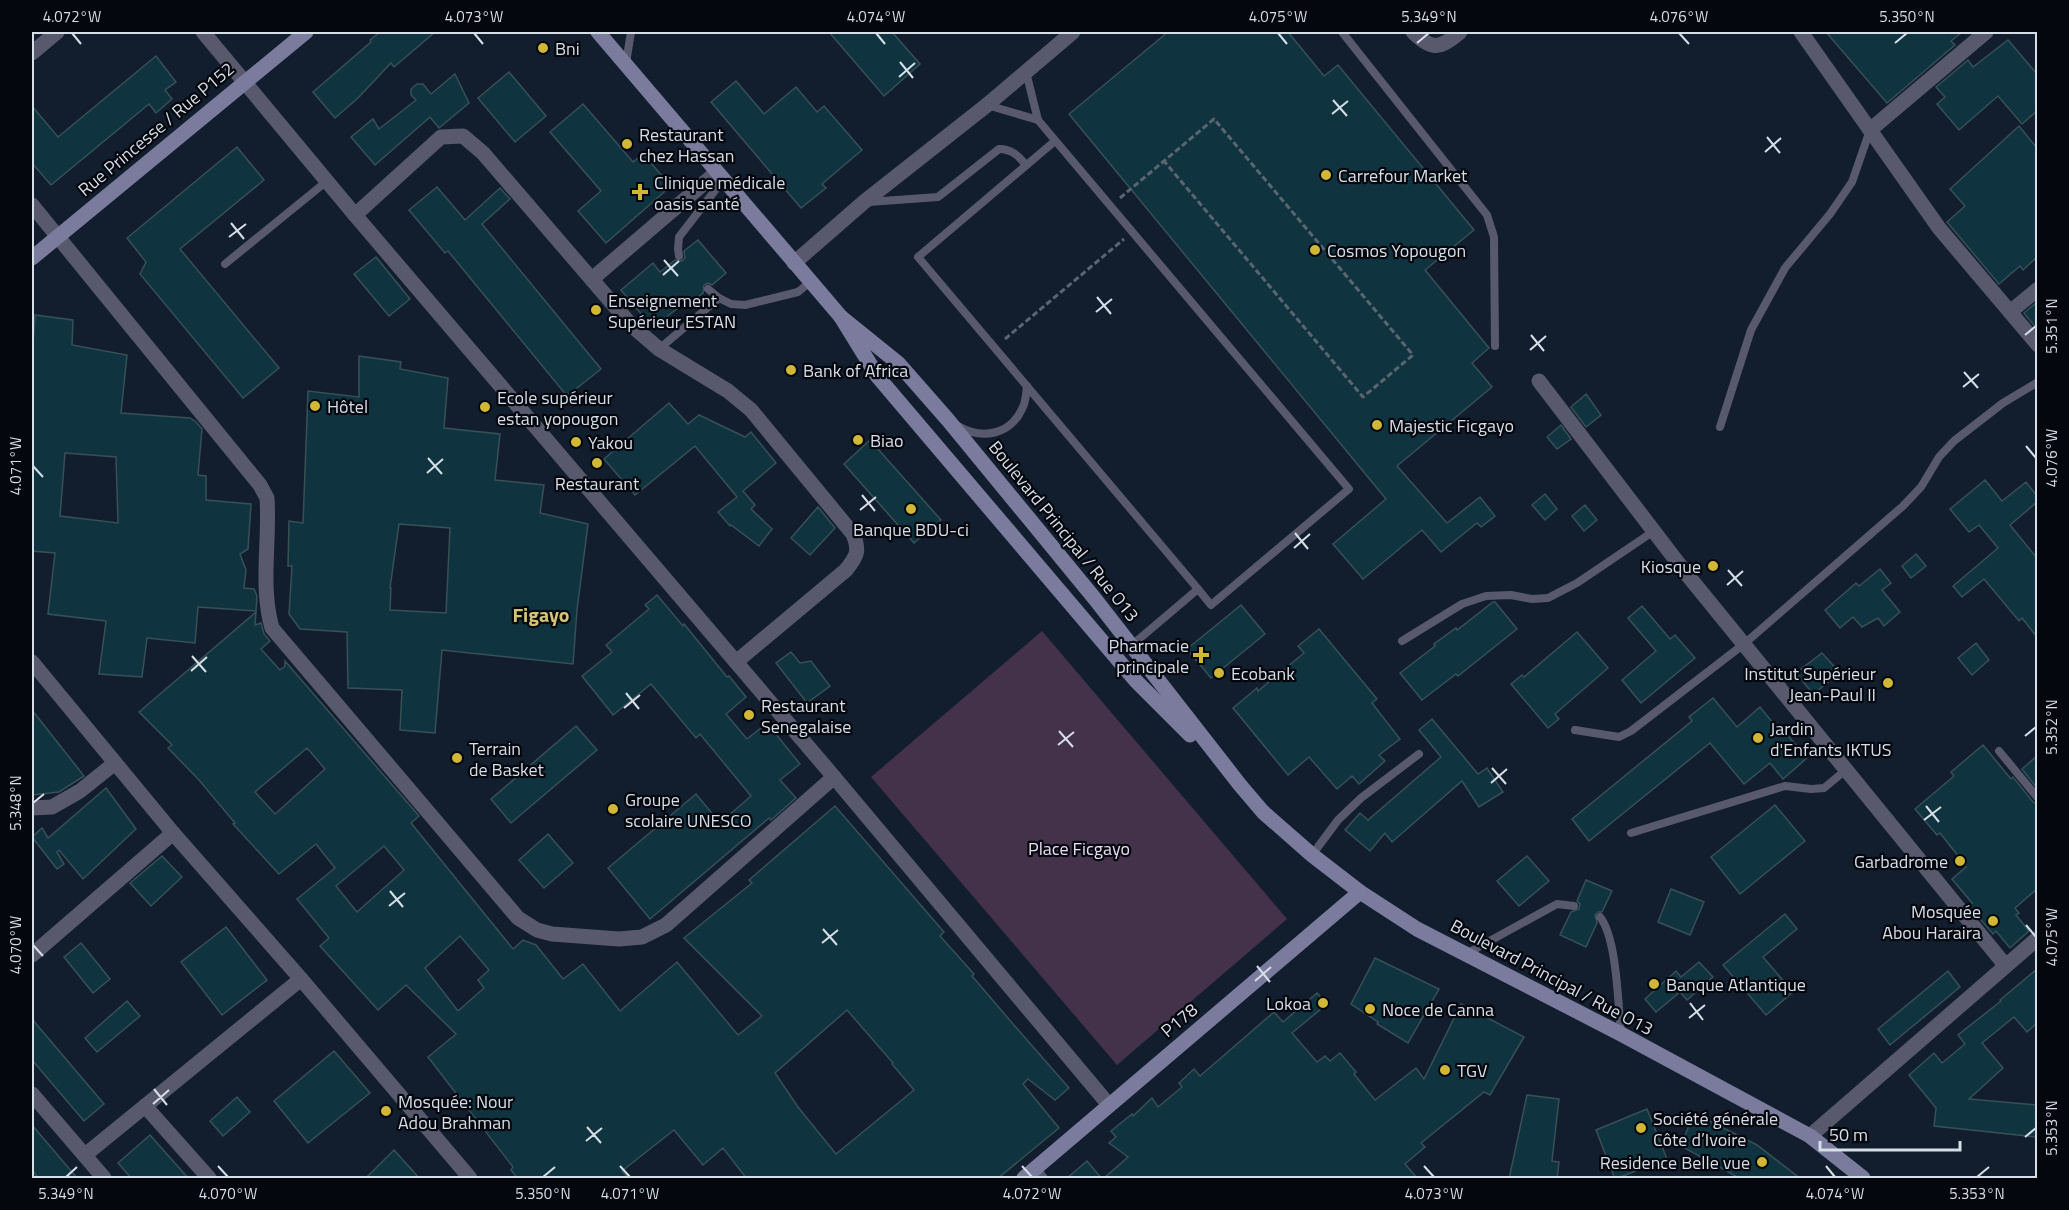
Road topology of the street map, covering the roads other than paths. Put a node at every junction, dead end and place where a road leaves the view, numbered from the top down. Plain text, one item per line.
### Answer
1 (57, 32) edge
2 (203, 32) edge
3 (306, 32) edge
4 (598, 32) edge
5 (632, 32) edge
6 (1073, 32) edge
7 (1342, 32) edge
8 (1413, 32) edge
9 (1460, 32) edge
10 (1801, 32) edge
11 (1986, 32) edge
12 (32, 53) edge
13 (626, 65) junction
14 (1026, 72) junction
15 (245, 81) junction
16 (987, 105) junction
17 (1038, 120) junction
18 (1870, 130) junction
19 (1055, 141) junction
20 (1026, 165) junction
21 (720, 176) junction
22 (327, 181) junction
23 (864, 202) junction
24 (32, 205) edge
25 (355, 215) junction
26 (58, 236) junction
27 (679, 256) dead end
28 (32, 258) edge
29 (794, 263) junction
30 (225, 264) dead end
31 (591, 279) junction
32 (810, 282) junction
33 (708, 289) dead end
34 (2037, 289) edge
35 (719, 298) junction
36 (2010, 312) junction
37 (841, 318) junction
38 (2037, 345) edge
39 (1495, 346) dead end
40 (659, 349) junction
41 (1539, 381) dead end
42 (2037, 382) edge
43 (1027, 386) junction
44 (948, 420) junction
45 (1720, 427) dead end
46 (1654, 531) junction
47 (1198, 589) junction
48 (1402, 641) dead end
49 (1744, 644) junction
50 (1132, 645) junction
51 (32, 662) edge
52 (736, 662) junction
53 (1575, 730) dead end
54 (1999, 751) dead end
55 (1419, 754) dead end
56 (115, 763) junction
57 (1847, 769) junction
58 (834, 777) junction
59 (1240, 785) junction
60 (2037, 798) edge
61 (32, 808) edge
62 (173, 833) junction
63 (1631, 833) dead end
64 (1312, 855) junction
65 (1360, 892) junction
66 (1574, 906) dead end
67 (1600, 917) dead end
68 (2037, 938) edge
69 (1466, 954) junction
70 (32, 955) edge
71 (2005, 964) junction
72 (301, 979) junction
73 (1621, 1034) junction
74 (32, 1094) edge
75 (1109, 1105) junction
76 (146, 1106) junction
77 (1810, 1136) junction
78 (85, 1155) junction
79 (1035, 1175) edge
80 (104, 1179) edge
81 (208, 1179) edge
82 (470, 1179) edge
83 (1863, 1179) edge

1 - 12 street
2 - 15 street
3 - 15 main road, Rue Princesse / Rue P152
4 - 13 main road, Boulevard Principal / Rue O13
5 - 13 lane
6 - 14 street
7 - 39 lane
8 - 9 street
10 - 18 street
11 - 18 street
13 - 21 main road, Boulevard Principal / Rue O13
14 - 16 street
14 - 17 lane
15 - 22 street
15 - 26 main road, Rue Princesse / Rue P152
16 - 17 lane
16 - 23 street
17 - 19 lane
18 - 36 street
18 - 45 lane
19 - 20 lane
19 - 47 lane
20 - 23 lane
20 - 43 lane
21 - 27 lane
21 - 29 main road, Boulevard Principal / Rue O13
21 - 31 street
22 - 25 street
22 - 30 lane
23 - 29 street
24 - 26 street
25 - 31 street
25 - 52 street
26 - 28 main road, Rue Princesse / Rue P152
26 - 58 street
29 - 32 main road, Boulevard Principal / Rue O13
31 - 40 street
32 - 35 lane
32 - 37 main road, Boulevard Principal / Rue O13
33 - 35 lane
34 - 36 street
35 - 40 lane
36 - 38 street
37 - 44 main road, Boulevard Principal / Rue O13
37 - 59 main road, Boulevard Principal / Rue O13
40 - 52 street
41 - 46 street
42 - 49 lane
43 - 44 lane
43 - 47 lane
44 - 50 main road, Boulevard Principal / Rue O13
46 - 48 lane
46 - 49 street
47 - 50 lane
49 - 53 lane
49 - 57 street
50 - 59 main road, Boulevard Principal / Rue O13
51 - 56 street
52 - 58 street
54 - 60 lane
55 - 64 lane
56 - 61 street
56 - 62 street
57 - 63 lane
57 - 71 street
58 - 75 street
59 - 64 main road, Boulevard Principal / Rue O13
62 - 70 street
62 - 72 street
64 - 65 main road, Boulevard Principal / Rue O13
65 - 69 main road, Boulevard Principal / Rue O13
65 - 75 main road, P178
66 - 69 lane
67 - 73 lane
68 - 71 street
69 - 73 main road, Boulevard Principal / Rue O13
71 - 77 street
72 - 76 street
72 - 82 street
73 - 77 main road, Boulevard Principal / Rue O13
74 - 78 street
75 - 79 main road, P178
76 - 78 street
76 - 81 street
77 - 83 main road, Boulevard Principal / Rue O13
78 - 80 street

